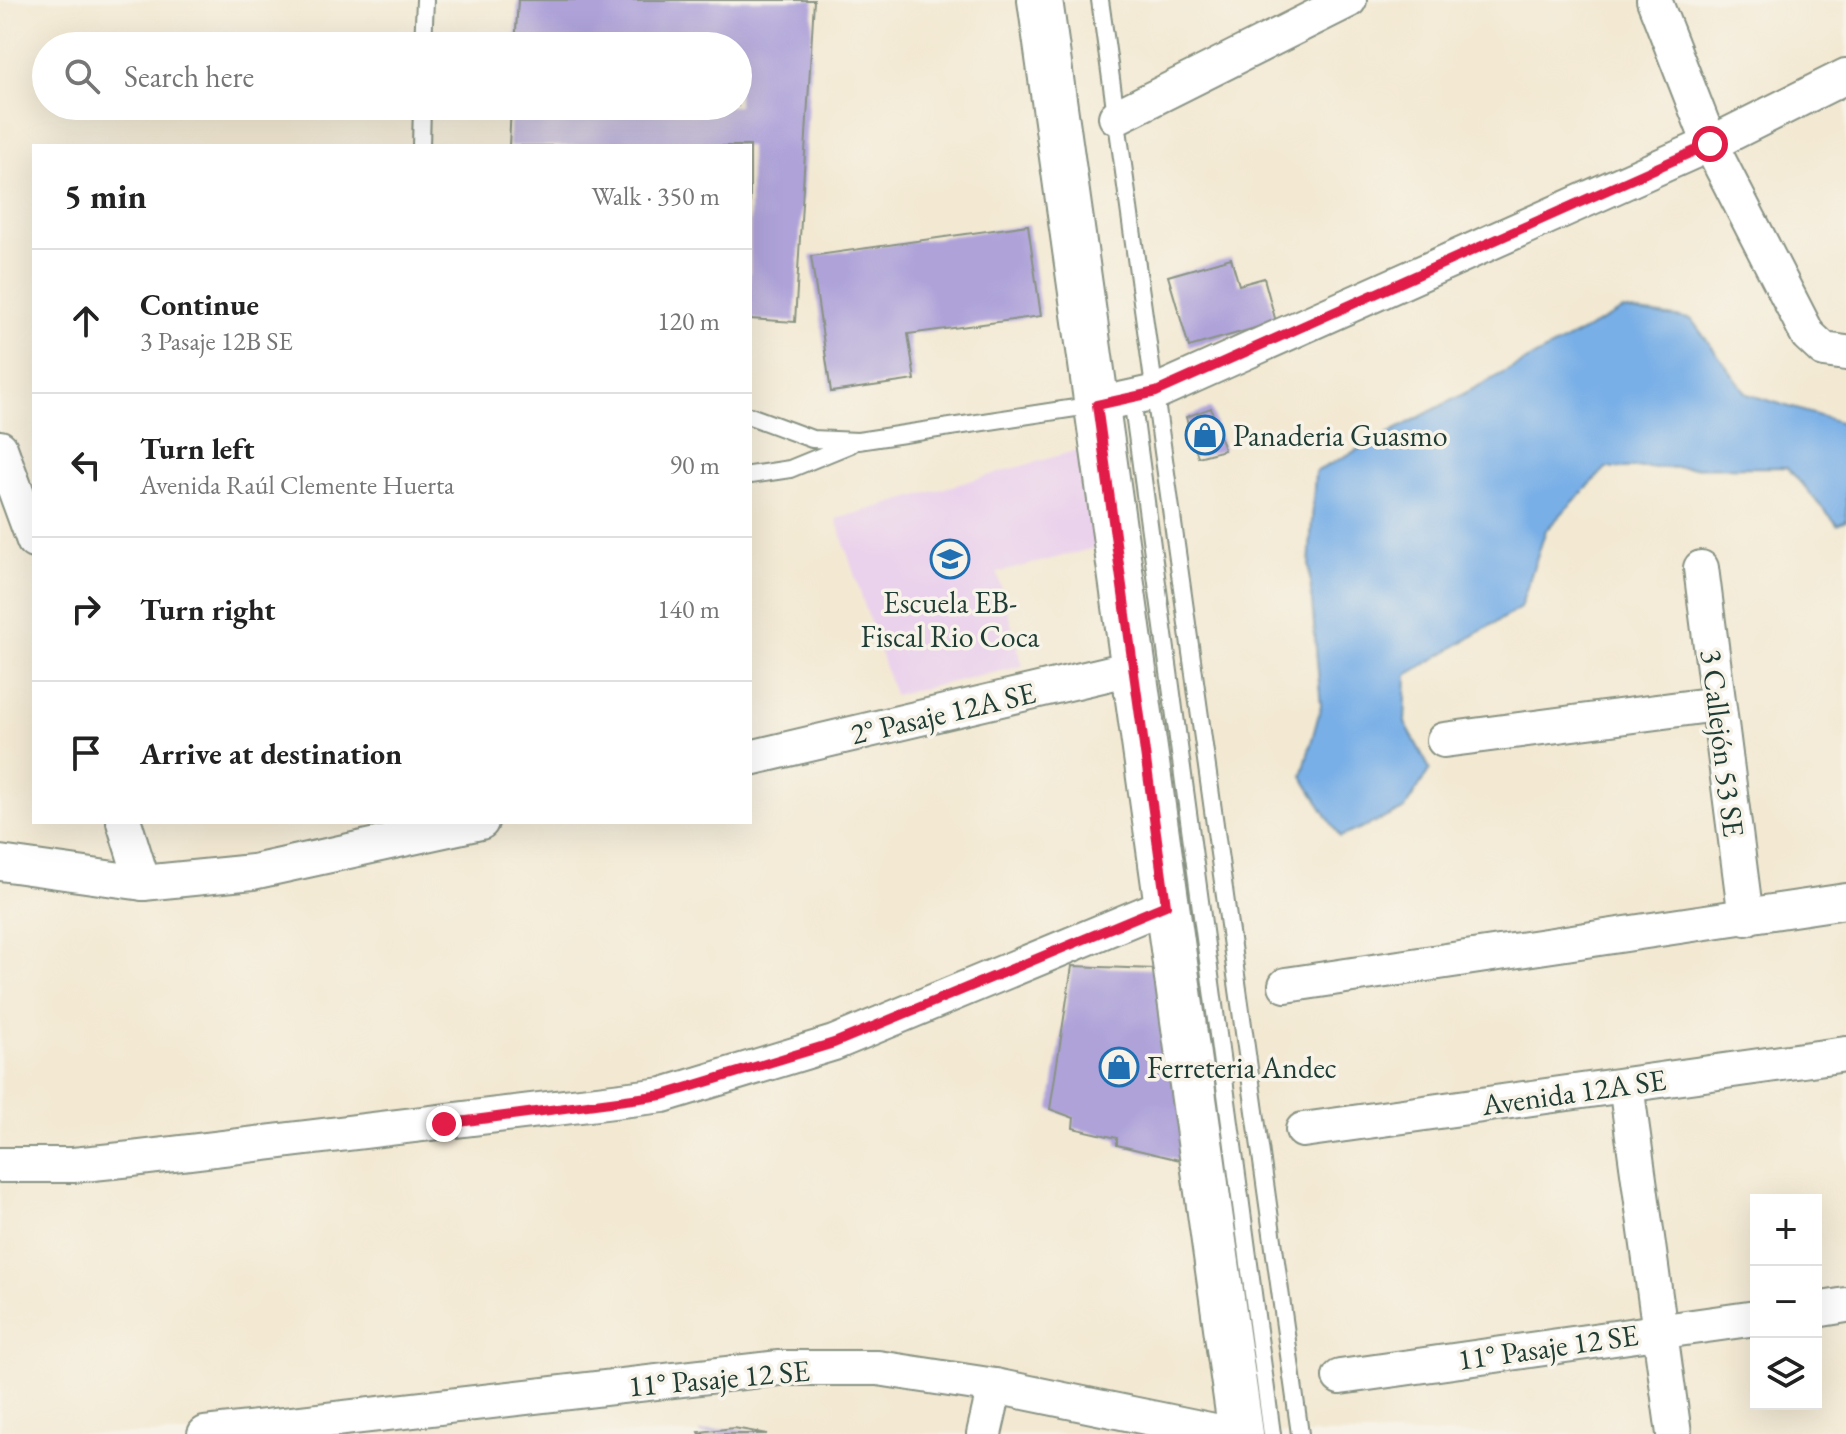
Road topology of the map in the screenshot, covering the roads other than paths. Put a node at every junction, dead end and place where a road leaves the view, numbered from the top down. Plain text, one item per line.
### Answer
1 (425, 0) edge
2 (1040, 0) edge
3 (1100, 0) edge
4 (1349, 0) edge
5 (1654, 0) edge
6 (424, 32) edge
7 (1846, 76) edge
8 (1116, 117) junction
9 (422, 120) edge
10 (421, 144) edge
11 (1710, 144) junction
12 (1835, 352) edge
13 (1128, 398) junction
14 (752, 417) edge
15 (858, 441) junction
16 (0, 448) edge
17 (752, 475) edge
18 (32, 536) edge
19 (1701, 568) dead end
20 (1136, 667) junction
21 (1717, 704) junction
22 (1444, 740) dead end
23 (752, 758) edge
24 (125, 824) edge
25 (472, 824) edge
26 (0, 863) edge
27 (143, 883) junction
28 (1846, 901) edge
29 (1166, 905) junction
30 (1746, 918) junction
31 (1286, 985) dead end
32 (1846, 1054) edge
33 (1626, 1085) junction
34 (1303, 1130) dead end
35 (0, 1165) edge
36 (1846, 1305) edge
37 (1822, 1309) edge
38 (1750, 1319) edge
39 (1660, 1332) junction
40 (1340, 1377) dead end
41 (995, 1386) junction
42 (205, 1434) edge
43 (984, 1434) edge
44 (1229, 1434) edge
45 (1241, 1434) edge
46 (1272, 1434) edge
47 (1300, 1434) edge
48 (1674, 1434) edge

1 - 6 lane
2 - 13 street
3 - 8 lane
4 - 8 street
5 - 11 street
7 - 11 street
8 - 13 lane
9 - 10 lane
11 - 12 street
11 - 13 street
13 - 15 lane
13 - 20 street
13 - 46 lane
13 - 47 lane
14 - 15 lane
15 - 17 lane
16 - 18 street
19 - 21 street, 3 Callejón 53 SE
20 - 23 street, 2° Pasaje 12A SE
20 - 29 street
21 - 22 street
21 - 30 street, 3 Callejón 53 SE
24 - 27 street
25 - 27 street
26 - 27 street
28 - 30 street
29 - 35 street
29 - 45 street
30 - 31 street
32 - 33 street, Avenida 12A SE
33 - 34 street, Avenida 12A SE
33 - 39 street
36 - 37 street
38 - 39 street, 11° Pasaje 12 SE
39 - 40 street, 11° Pasaje 12 SE
39 - 48 street
41 - 42 street, 11° Pasaje 12 SE
41 - 43 street
41 - 44 street, 11° Pasaje 12 SE

